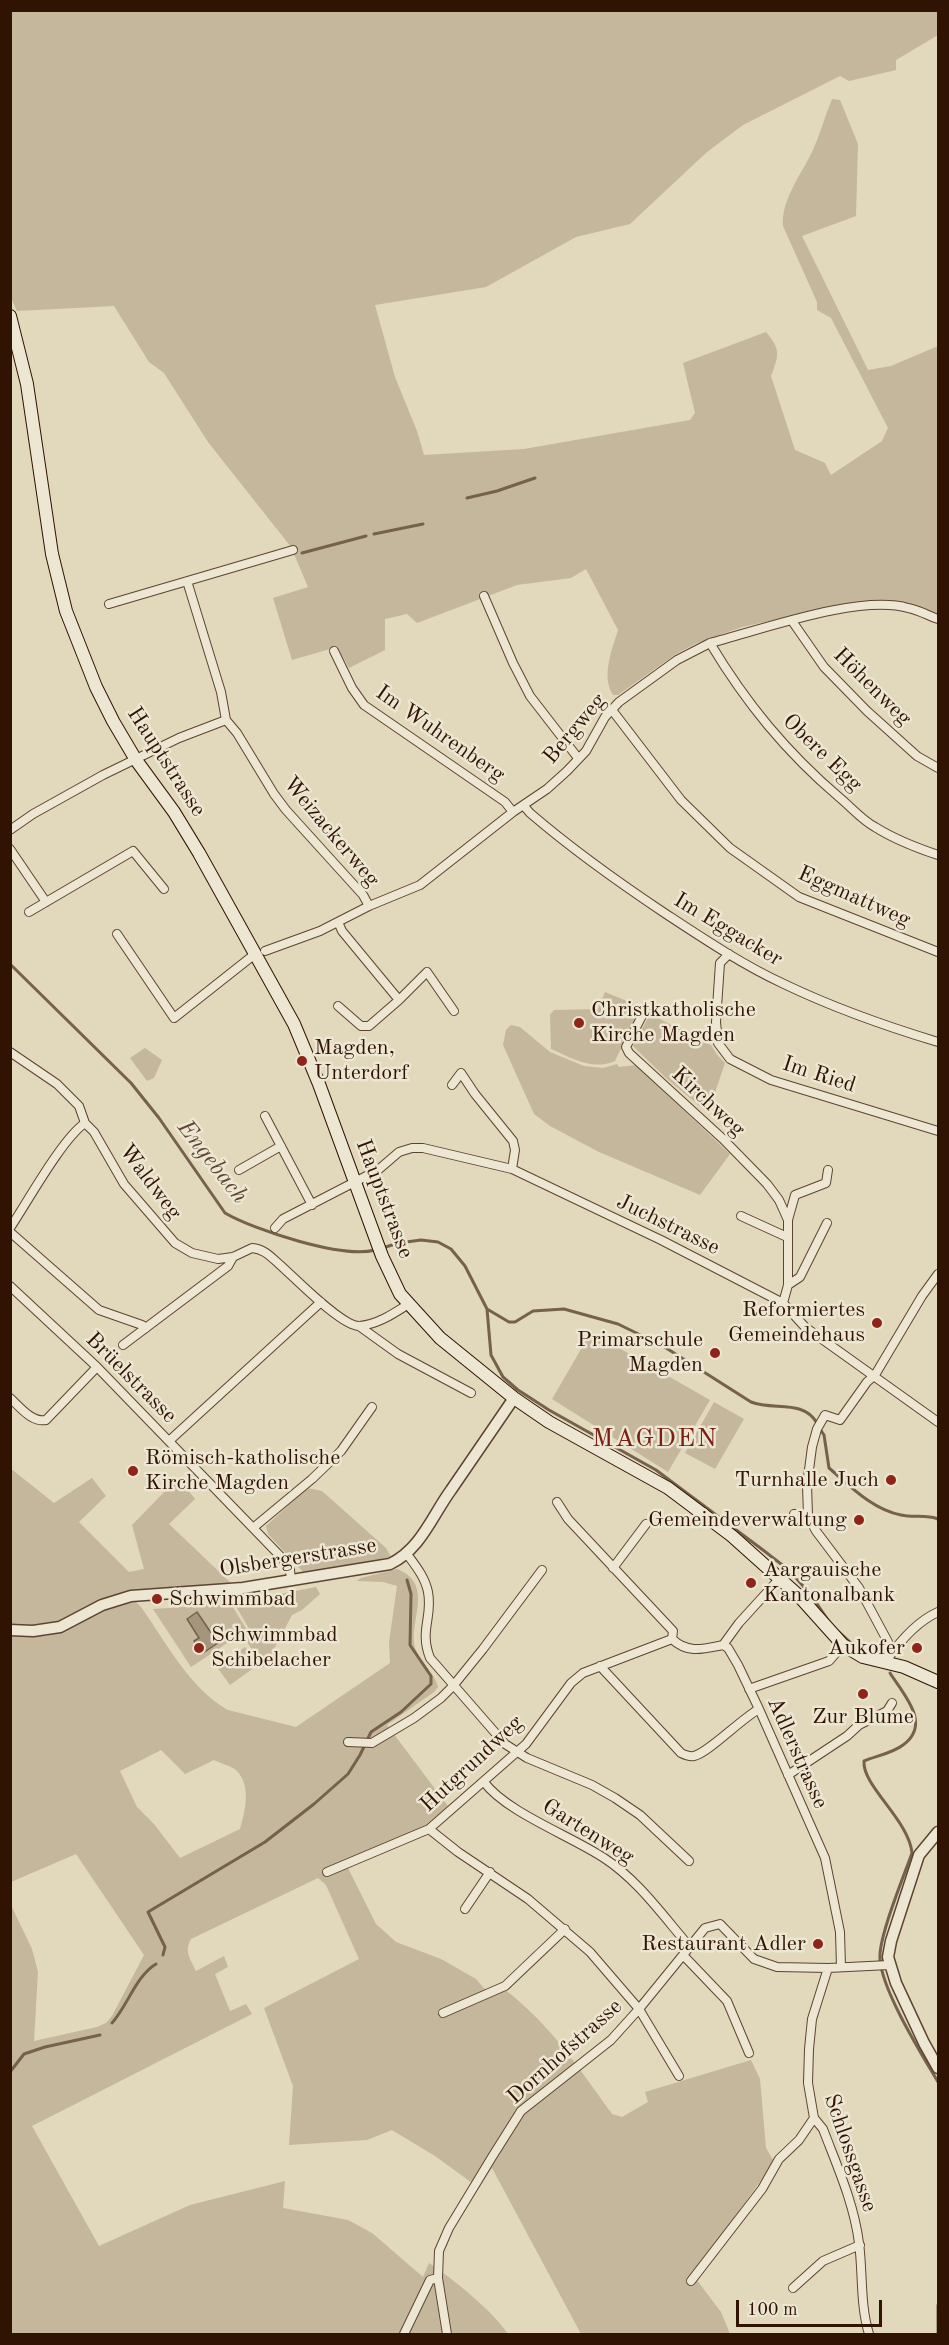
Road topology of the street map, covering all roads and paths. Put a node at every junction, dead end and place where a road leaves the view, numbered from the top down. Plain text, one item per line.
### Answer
1 (10, 316) edge
2 (293, 550) dead end
3 (187, 581) junction
4 (484, 596) dead end
5 (109, 604) dead end
6 (939, 619) edge
7 (792, 621) junction
8 (710, 643) junction
9 (334, 651) dead end
10 (612, 710) junction
11 (226, 720) junction
12 (578, 759) junction
13 (136, 760) junction
14 (939, 768) edge
15 (524, 806) junction
16 (513, 812) junction
17 (10, 830) edge
18 (10, 849) edge
19 (939, 855) edge
20 (164, 889) dead end
21 (46, 902) junction
22 (369, 906) junction
23 (29, 912) dead end
24 (338, 922) junction
25 (117, 934) dead end
26 (939, 952) edge
27 (260, 953) junction
28 (729, 954) junction
29 (399, 1000) junction
30 (338, 1006) dead end
31 (646, 1008) dead end
32 (454, 1011) dead end
33 (939, 1042) edge
34 (10, 1052) edge
35 (452, 1085) dead end
36 (265, 1116) dead end
37 (86, 1123) junction
38 (939, 1131) edge
39 (281, 1146) junction
40 (512, 1169) junction
41 (239, 1170) dead end
42 (828, 1170) dead end
43 (355, 1183) junction
44 (312, 1205) junction
45 (741, 1216) dead end
46 (788, 1220) junction
47 (827, 1223) dead end
48 (275, 1228) dead end
49 (10, 1230) edge
50 (787, 1238) junction
51 (233, 1257) junction
52 (939, 1274) edge
53 (788, 1285) junction
54 (10, 1286) edge
55 (321, 1302) junction
56 (783, 1303) junction
57 (407, 1305) junction
58 (359, 1326) junction
59 (146, 1328) junction
60 (123, 1345) dead end
61 (96, 1366) junction
62 (875, 1375) junction
63 (471, 1393) dead end
64 (10, 1398) edge
65 (514, 1398) junction
66 (372, 1407) dead end
67 (939, 1422) edge
68 (169, 1441) junction
69 (557, 1502) dead end
70 (794, 1514) dead end
71 (808, 1516) junction
72 (646, 1524) dead end
73 (254, 1528) junction
74 (407, 1554) junction
75 (613, 1568) junction
76 (542, 1570) dead end
77 (780, 1578) junction
78 (291, 1580) junction
79 (939, 1612) edge
80 (10, 1630) edge
81 (672, 1639) junction
82 (723, 1645) junction
83 (843, 1645) junction
84 (885, 1663) junction
85 (600, 1666) junction
86 (939, 1682) edge
87 (453, 1686) junction
88 (749, 1689) junction
89 (891, 1703) dead end
90 (759, 1709) junction
91 (348, 1742) dead end
92 (516, 1751) junction
93 (788, 1775) junction
94 (484, 1782) junction
95 (429, 1829) junction
96 (939, 1832) edge
97 (688, 1861) dead end
98 (327, 1872) dead end
99 (490, 1872) junction
100 (465, 1909) dead end
101 (565, 1929) junction
102 (690, 1947) junction
103 (683, 1955) junction
104 (841, 1966) junction
105 (887, 1966) junction
106 (828, 1968) junction
107 (639, 2009) junction
108 (443, 2013) dead end
109 (749, 2053) dead end
110 (939, 2068) edge
111 (679, 2076) dead end
112 (814, 2118) junction
113 (860, 2245) junction
114 (438, 2278) junction
115 (691, 2281) dead end
116 (793, 2288) dead end
117 (404, 2334) edge
118 (447, 2334) edge
119 (870, 2334) edge

1 - 13 main road, Hauptstrasse
2 - 3 street
3 - 5 street
3 - 11 street, Weizackerweg
4 - 12 street
6 - 7 street, Bergweg
7 - 8 street, Bergweg
7 - 14 street, Höhenweg
8 - 10 street, Bergweg
8 - 19 street, Obere Egg
9 - 16 street, Im Wuhrenberg
10 - 12 street, Bergweg
10 - 26 street, Eggmattweg
11 - 13 street
11 - 22 street, Weizackerweg
12 - 15 street, Bergweg
13 - 17 street
13 - 27 main road, Hauptstrasse
15 - 16 street, Bergweg
15 - 28 street, Im Eggacker
16 - 22 street, Bergweg
18 - 21 street
20 - 21 street
21 - 23 street
22 - 24 street, Bergweg
24 - 27 street, Bergweg
24 - 29 street
25 - 27 street, Bergweg
27 - 43 main road, Hauptstrasse
28 - 33 street, Im Eggacker
28 - 38 street, Im Ried
29 - 30 street
29 - 32 street
31 - 46 street, Kirchweg
34 - 37 street, Waldweg
35 - 40 street
36 - 39 street
37 - 49 street
37 - 51 street, Waldweg
39 - 41 street
39 - 44 street
40 - 43 street, Juchstrasse
40 - 56 street, Juchstrasse
42 - 46 street, Kirchweg
43 - 44 street, Juchstrasse
43 - 57 main road, Hauptstrasse
44 - 48 street, Juchstrasse
45 - 50 street
46 - 50 street, Kirchweg
47 - 53 street, Kirchweg
49 - 59 street
50 - 53 street, Kirchweg
51 - 55 street, Waldweg
51 - 59 street
52 - 62 street
53 - 56 street, Kirchweg
54 - 61 street, Brüelstrasse
55 - 58 street, Waldweg
55 - 68 street
56 - 62 street, Juchstrasse
57 - 58 street
57 - 65 main road, Hauptstrasse
58 - 63 street, Waldweg
59 - 60 street
61 - 64 street
61 - 68 street, Brüelstrasse
62 - 67 street, Juchstrasse
62 - 71 street
65 - 74 street, Olsbergerstrasse
65 - 77 main road, Hauptstrasse
66 - 73 street
68 - 73 street, Brüelstrasse
69 - 75 street
70 - 71 street
71 - 84 street
72 - 75 street
73 - 78 street, Brüelstrasse
74 - 78 street, Olsbergerstrasse
74 - 87 street
75 - 81 street
76 - 87 street
77 - 82 street
77 - 83 main road, Hauptstrasse
78 - 80 street, Olsbergerstrasse
79 - 84 street
81 - 82 street
81 - 85 street, Hutgrundweg
82 - 88 street, Adlerstrasse
83 - 84 main road, Hauptstrasse
83 - 88 street
84 - 86 main road, Hauptstrasse
85 - 90 street
85 - 92 street, Hutgrundweg
87 - 91 street
87 - 92 street
88 - 90 street, Adlerstrasse
89 - 93 street
90 - 93 street, Adlerstrasse
92 - 94 street, Hutgrundweg
92 - 97 street
93 - 104 street, Adlerstrasse
94 - 95 street, Hutgrundweg
94 - 102 street, Gartenweg
95 - 98 street, Hutgrundweg
95 - 99 street
96 - 105 street
99 - 100 street
99 - 101 street
101 - 107 street
101 - 108 street
102 - 103 street, Dornhofstrasse
102 - 106 street, Dornhofstrasse
103 - 107 street, Dornhofstrasse
103 - 109 street
104 - 105 street, Dornhofstrasse
104 - 106 street, Dornhofstrasse
105 - 110 street
106 - 112 street, Schlossgasse
107 - 111 street
107 - 114 street, Dornhofstrasse
112 - 113 street, Schlossgasse
112 - 115 street
113 - 116 street
113 - 119 street, Schlossgasse
114 - 117 street
114 - 118 street, Dornhofstrasse

